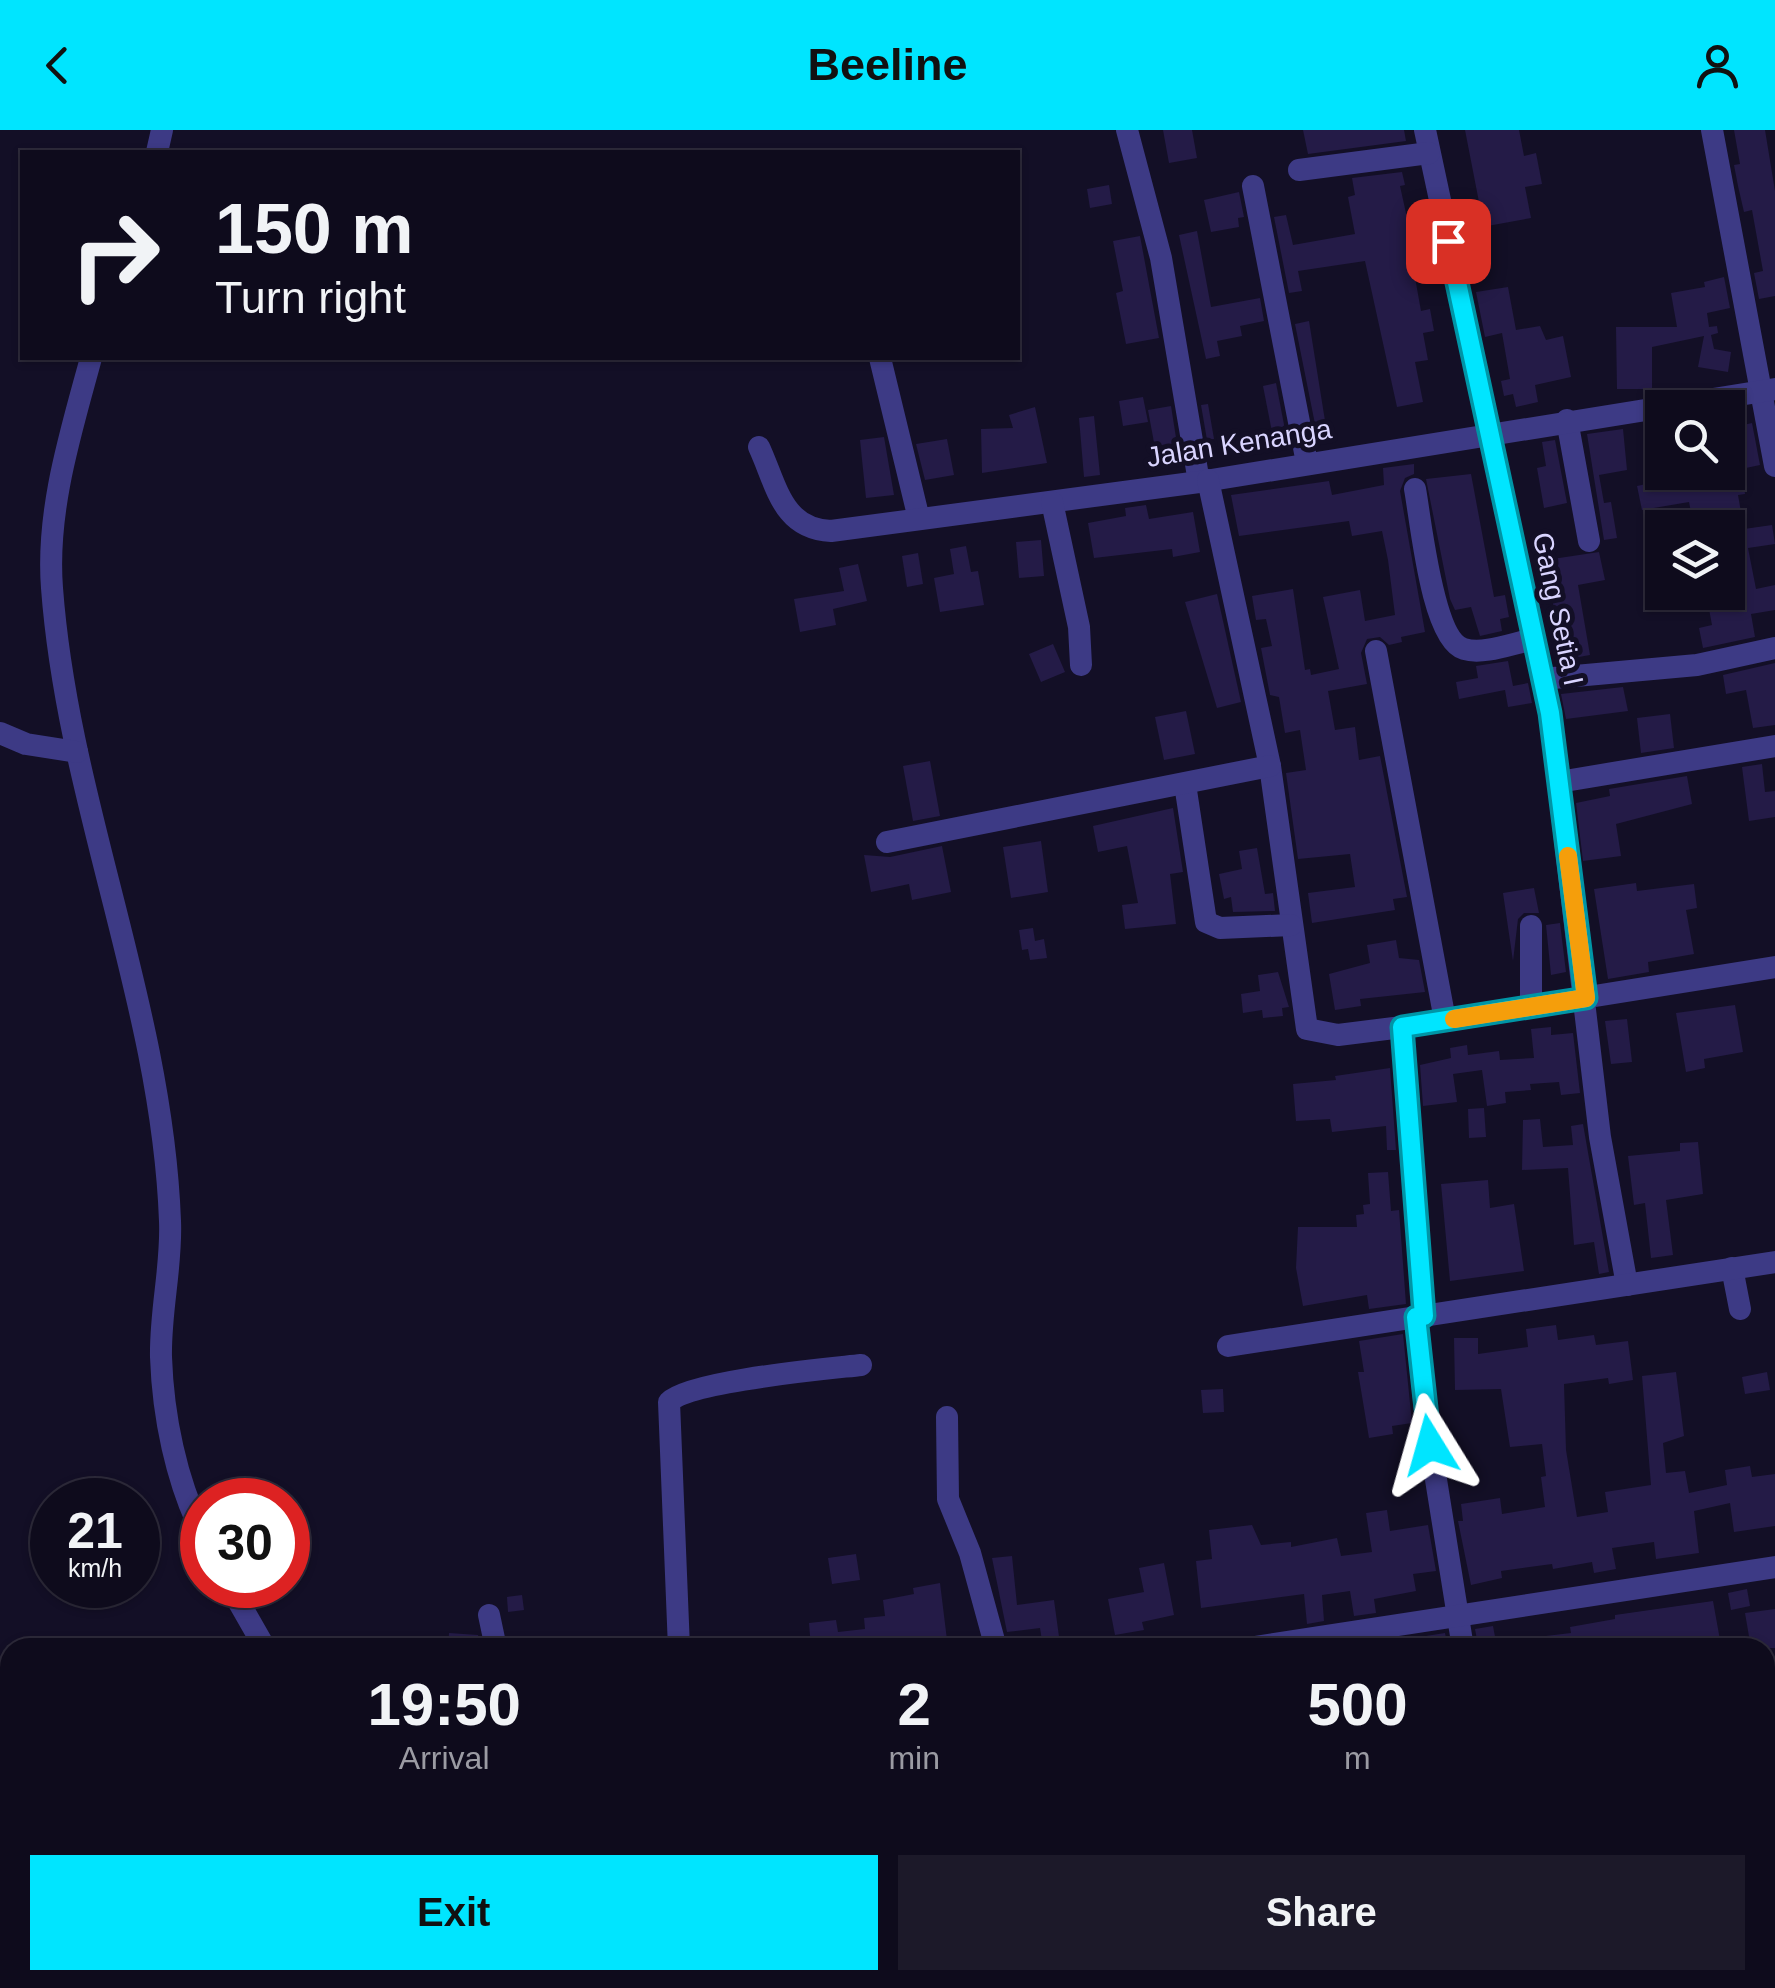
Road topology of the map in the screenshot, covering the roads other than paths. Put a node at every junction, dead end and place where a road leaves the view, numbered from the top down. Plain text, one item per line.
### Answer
1 (1127, 130) edge
2 (1712, 130) edge
3 (1427, 141) edge
4 (1299, 170) dead end
5 (1253, 186) dead end
6 (90, 360) edge
7 (880, 360) edge
8 (1767, 391) edge
9 (1567, 420) junction
10 (1490, 432) junction
11 (760, 447) dead end
12 (1307, 464) junction
13 (1775, 466) edge
14 (1204, 481) junction
15 (1415, 489) dead end
16 (1052, 502) junction
17 (919, 520) junction
18 (1589, 541) dead end
19 (1534, 639) junction
20 (1775, 648) edge
21 (1376, 651) dead end
22 (1081, 665) dead end
23 (1542, 679) junction
24 (0, 733) edge
25 (1775, 746) edge
26 (77, 752) junction
27 (1270, 766) junction
28 (1559, 782) junction
29 (1185, 784) junction
30 (887, 842) dead end
31 (1291, 925) junction
32 (1531, 926) dead end
33 (1775, 967) edge
34 (1586, 998) junction
35 (1531, 1006) junction
36 (1445, 1020) junction
37 (1402, 1027) junction
38 (1775, 1262) edge
39 (1732, 1268) junction
40 (1627, 1285) junction
41 (1740, 1309) dead end
42 (1420, 1316) junction
43 (1228, 1346) dead end
44 (861, 1365) dead end
45 (948, 1417) dead end
46 (182, 1478) edge
47 (1775, 1566) edge
48 (242, 1608) edge
49 (489, 1615) dead end
50 (1457, 1616) junction
51 (259, 1638) edge
52 (494, 1638) edge
53 (678, 1638) edge
54 (993, 1638) edge
55 (1313, 1638) edge
56 (1462, 1638) edge

1 - 14 street
2 - 8 street
3 - 4 street
3 - 10 street, Gang Setia I
5 - 12 street
6 - 26 street
7 - 17 street
8 - 9 street, Jalan Kenanga
8 - 13 street
9 - 10 street, Jalan Kenanga
9 - 18 street
10 - 12 street, Jalan Kenanga
10 - 19 street, Gang Setia I
11 - 17 street, Jalan Kenanga
12 - 14 street, Jalan Kenanga
14 - 16 street, Jalan Kenanga
14 - 27 street
15 - 19 street
16 - 17 street, Jalan Kenanga
16 - 22 street
19 - 23 street, Gang Setia I
20 - 23 street
21 - 36 street
23 - 28 street, Gang Setia I
24 - 26 street
25 - 28 street
26 - 46 street
27 - 29 street
27 - 31 street
28 - 34 street, Gang Setia I
29 - 30 street
29 - 31 street
31 - 37 street
32 - 35 street
33 - 34 street
34 - 35 street
34 - 40 street, Gang Setia I
35 - 36 street
36 - 37 street
37 - 42 street
38 - 39 street
39 - 40 street
39 - 41 street
40 - 42 street
42 - 43 street
42 - 50 street
44 - 53 street
45 - 54 street
47 - 50 street
48 - 51 street
49 - 52 street
50 - 55 street
50 - 56 street

